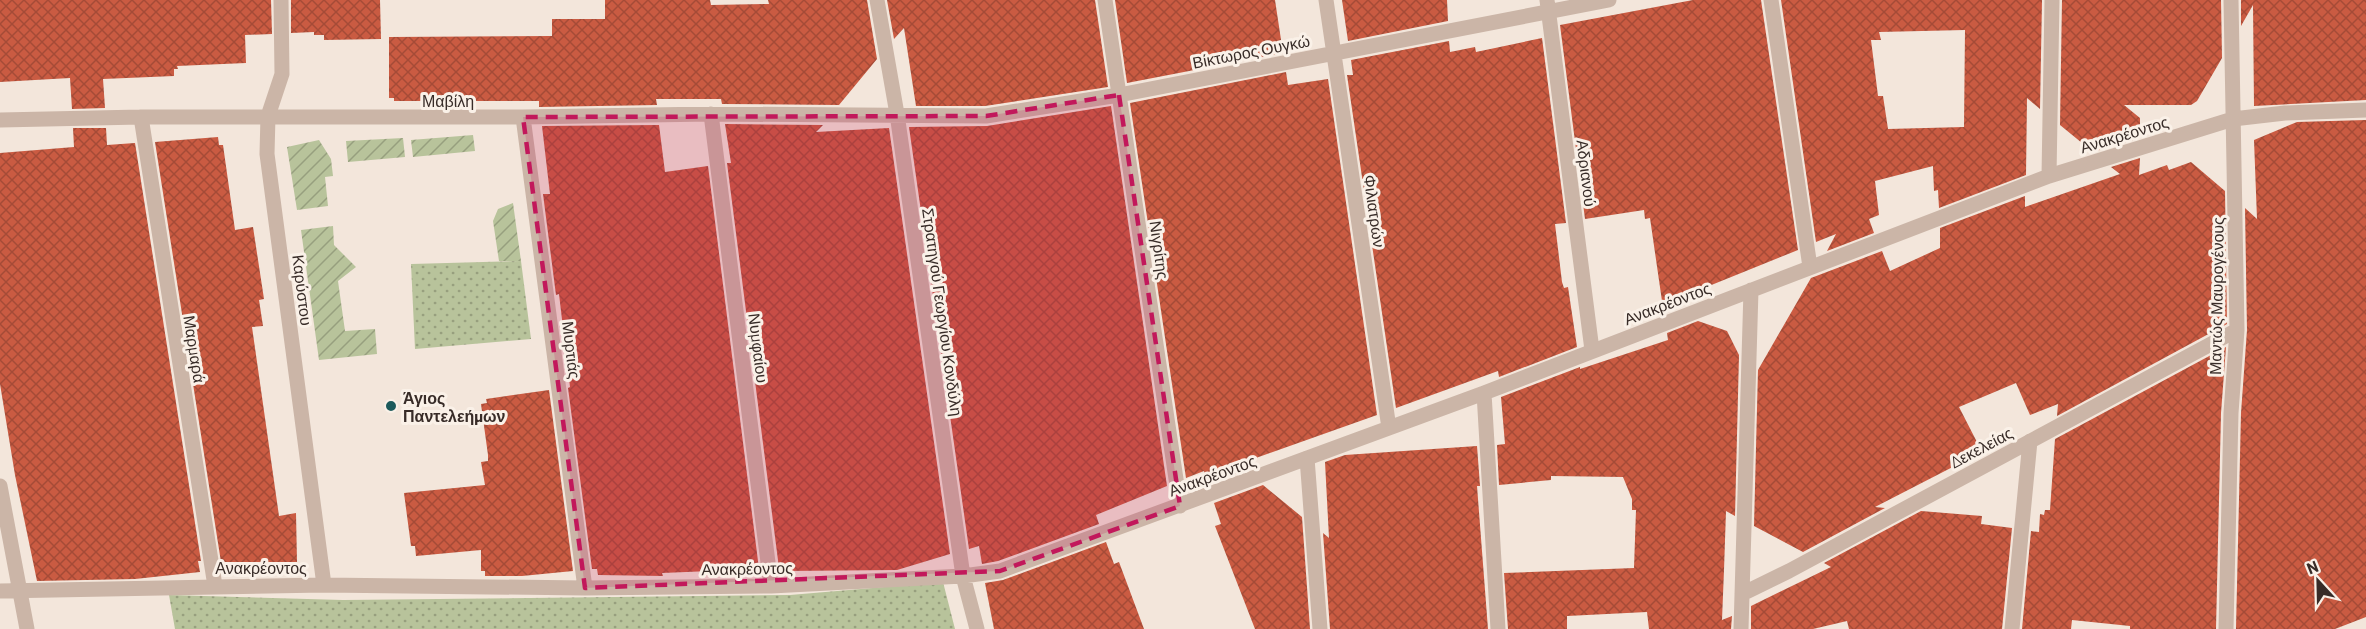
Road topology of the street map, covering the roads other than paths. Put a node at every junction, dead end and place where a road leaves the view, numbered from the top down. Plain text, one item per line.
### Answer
1 (281, 0) edge
2 (877, 0) edge
3 (1106, 0) edge
4 (1326, 0) edge
5 (1610, 0) edge
6 (1771, 0) edge
7 (2052, 0) edge
8 (2231, 0) edge
9 (1548, 6) edge
10 (1334, 54) junction
11 (1119, 94) junction
12 (2366, 110) edge
13 (711, 114) junction
14 (897, 114) junction
15 (141, 117) junction
16 (268, 117) junction
17 (523, 117) junction
18 (2233, 119) junction
19 (0, 120) edge
20 (2049, 176) junction
21 (1810, 267) junction
22 (1751, 290) junction
23 (2237, 330) junction
24 (1592, 350) junction
25 (1484, 393) junction
26 (1389, 428) junction
27 (2030, 441) junction
28 (1307, 459) junction
29 (0, 486) edge
30 (1180, 506) junction
31 (963, 576) junction
32 (324, 585) junction
33 (215, 586) junction
34 (771, 586) junction
35 (585, 588) junction
36 (0, 591) edge
37 (19, 591) junction
38 (1742, 594) junction
39 (27, 629) edge
40 (977, 629) edge
41 (1320, 629) edge
42 (1498, 629) edge
43 (1741, 629) edge
44 (2012, 629) edge
45 (2226, 629) edge

1 - 16 street, Καρύστου
2 - 14 street, Στρατηγού Γεωργίου Κονδύλη
3 - 11 street, Νιγρίτης
4 - 10 street, Φιλιατρών
5 - 9 street, Βίκτωρος Ουγκώ
6 - 21 street
7 - 20 street
8 - 18 street, Μαντώς Μαυρογένους
9 - 10 street, Βίκτωρος Ουγκώ
9 - 24 street, Αδριανού
10 - 11 street, Βίκτωρος Ουγκώ
10 - 26 street, Φιλιατρών
11 - 14 street, Βίκτωρος Ουγκώ
11 - 30 street, Νιγρίτης
12 - 18 street, Ανακρέοντος
13 - 14 street, Μαβίλη
13 - 17 street, Μαβίλη
13 - 34 street, Νυμφαίου
14 - 31 street, Στρατηγού Γεωργίου Κονδύλη
15 - 16 street, Μαβίλη
15 - 19 street, Μαβίλη
15 - 33 street, Μαρμαρά
16 - 17 street, Μαβίλη
16 - 32 street, Καρύστου
17 - 35 street, Μυρτιάς
18 - 20 street, Ανακρέοντος
18 - 23 street, Μαντώς Μαυρογένους
20 - 21 street, Ανακρέοντος
21 - 22 street, Ανακρέοντος
22 - 24 street, Ανακρέοντος
22 - 38 street
23 - 27 street, Δεκελείας
23 - 45 street, Μαντώς Μαυρογένους
24 - 25 street, Ανακρέοντος
25 - 26 street, Ανακρέοντος
25 - 42 street
26 - 28 street, Ανακρέοντος
27 - 38 street, Δεκελείας
27 - 44 street
28 - 30 street, Ανακρέοντος
28 - 41 street
29 - 37 street
30 - 31 street, Ανακρέοντος
31 - 34 street, Ανακρέοντος
31 - 40 street, Στρατηγού Γεωργίου Κονδύλη
32 - 33 street, Ανακρέοντος
32 - 35 street, Ανακρέοντος
33 - 37 street, Ανακρέοντος
34 - 35 street, Ανακρέοντος
36 - 37 street, Ανακρέοντος
37 - 39 street
38 - 43 street

